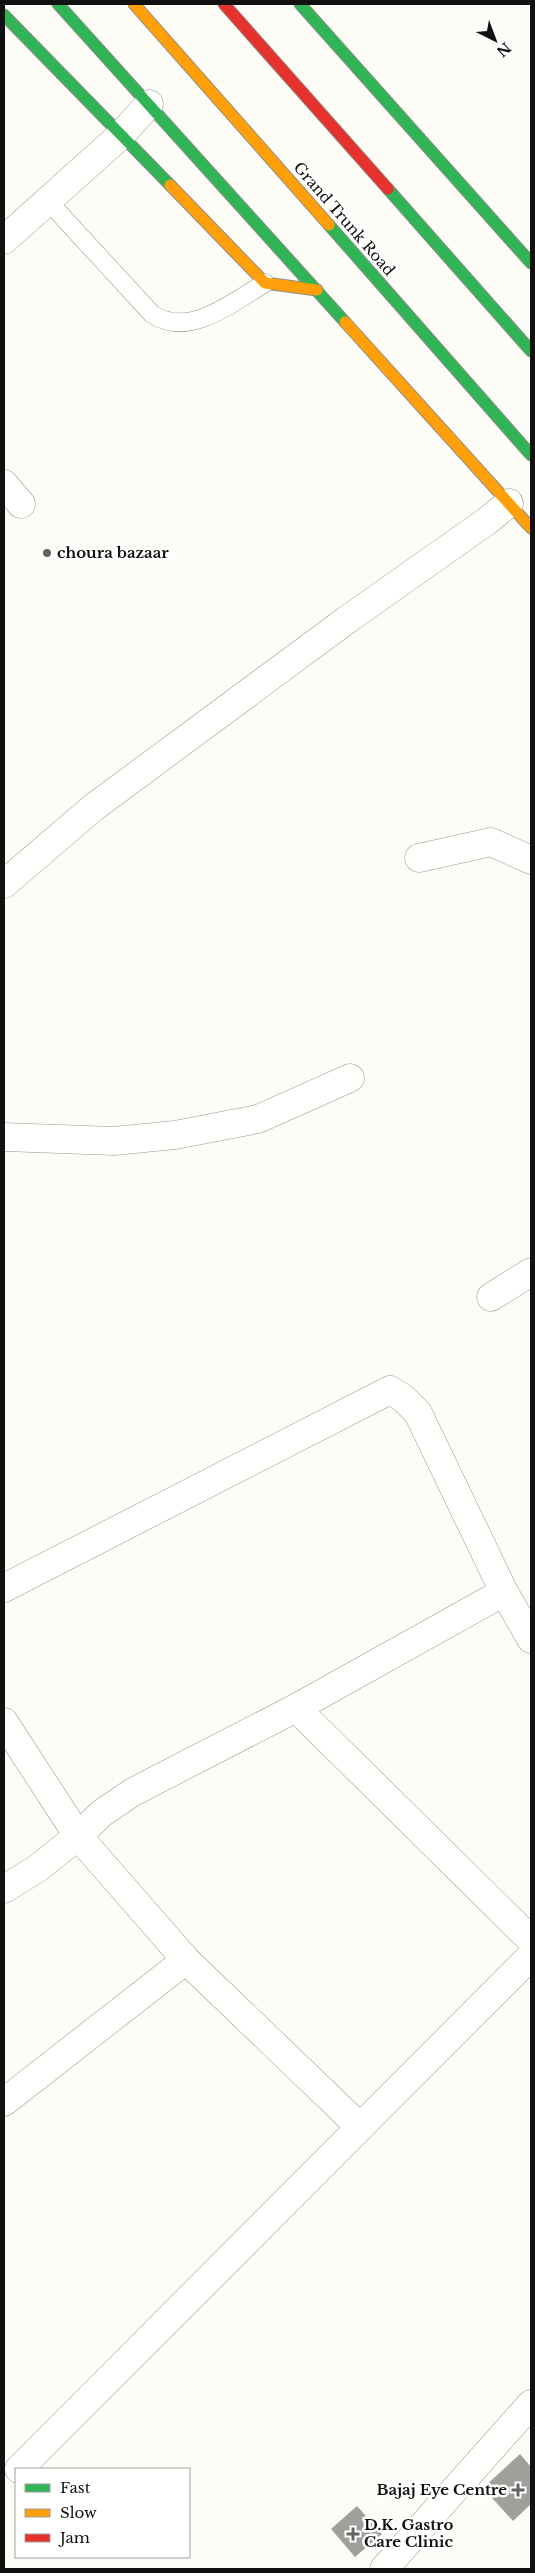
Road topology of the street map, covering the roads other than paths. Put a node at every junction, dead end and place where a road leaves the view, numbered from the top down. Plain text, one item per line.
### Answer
1 (58, 4) edge
2 (134, 4) edge
3 (224, 4) edge
4 (301, 4) edge
5 (4, 15) edge
6 (149, 104) junction
7 (121, 135) junction
8 (48, 201) junction
9 (4, 240) edge
10 (531, 263) edge
11 (265, 283) junction
12 (317, 290) junction
13 (531, 350) edge
14 (531, 454) edge
15 (509, 503) junction
16 (531, 528) edge
17 (419, 858) dead end
18 (531, 860) edge
19 (4, 884) edge
20 (350, 1078) dead end
21 (4, 1137) edge
22 (531, 1272) edge
23 (492, 1297) dead end
24 (4, 1588) edge
25 (504, 1592) junction
26 (531, 1639) edge
27 (296, 1708) junction
28 (4, 1722) edge
29 (78, 1836) junction
30 (4, 1889) edge
31 (531, 1940) edge
32 (531, 1956) edge
33 (186, 1960) junction
34 (4, 2102) edge
35 (360, 2127) junction
36 (531, 2404) edge
37 (19, 2468) edge
38 (15, 2472) edge
39 (4, 2484) edge
40 (384, 2569) edge

1 - 6 main road
2 - 14 main road, Grand Trunk Road
3 - 13 main road
4 - 10 main road
5 - 7 main road
6 - 7 street
6 - 12 main road
7 - 8 street
7 - 11 main road
8 - 9 street
8 - 11 lane
11 - 12 main road
12 - 15 main road
15 - 16 main road
15 - 19 street
17 - 18 street
20 - 21 street
22 - 23 street
24 - 25 street
25 - 26 street
25 - 27 street
27 - 29 street
27 - 31 street
28 - 29 street
29 - 30 street
29 - 33 street
32 - 35 street
33 - 34 street
33 - 35 street
35 - 37 street
36 - 40 street
38 - 39 street

